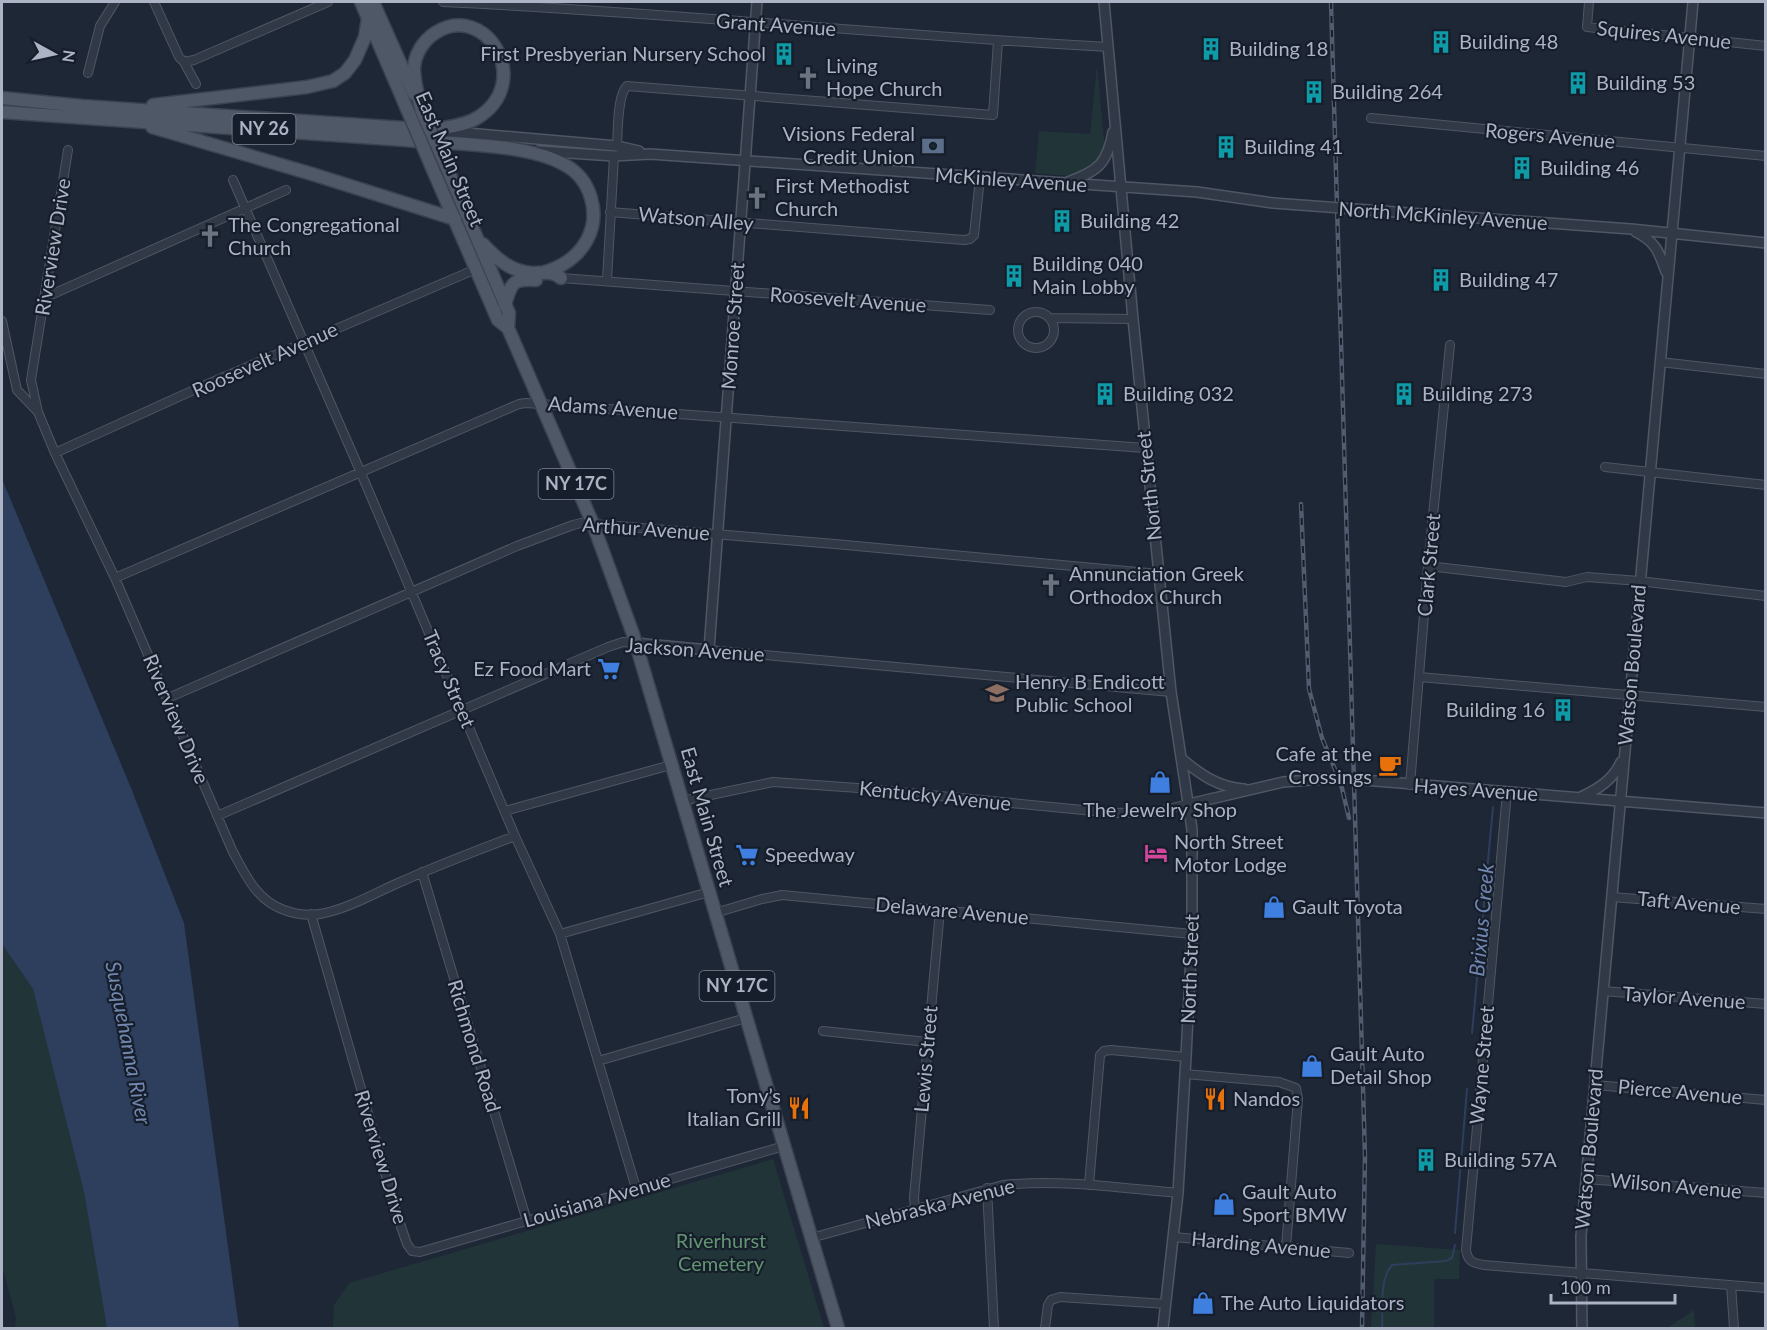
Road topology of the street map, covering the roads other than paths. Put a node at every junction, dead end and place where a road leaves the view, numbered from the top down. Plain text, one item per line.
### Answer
1 (115, 2) edge
2 (154, 2) edge
3 (328, 2) edge
4 (361, 2) edge
5 (373, 2) edge
6 (443, 2) edge
7 (757, 2) edge
8 (1104, 2) edge
9 (1589, 2) edge
10 (1693, 2) edge
11 (509, 3) edge
12 (368, 18) junction
13 (755, 23) junction
14 (1689, 39) junction
15 (999, 41) junction
16 (1766, 46) edge
17 (1108, 47) junction
18 (184, 62) junction
19 (88, 73) dead end
20 (196, 84) dead end
21 (752, 95) junction
22 (7, 98) edge
23 (130, 109) junction
24 (421, 109) junction
25 (7, 112) edge
26 (1371, 118) dead end
27 (113, 120) junction
28 (1115, 121) junction
29 (433, 130) junction
30 (617, 146) junction
31 (1680, 148) junction
32 (515, 149) junction
33 (68, 150) dead end
34 (650, 154) junction
35 (614, 156) junction
36 (1766, 156) edge
37 (746, 161) junction
38 (980, 177) junction
39 (233, 180) dead end
40 (1063, 183) junction
41 (1121, 188) junction
42 (286, 190) dead end
43 (246, 209) junction
44 (610, 212) junction
45 (455, 219) junction
46 (741, 223) junction
47 (1631, 230) junction
48 (1672, 234) junction
49 (477, 236) junction
50 (1766, 243) edge
51 (476, 269) junction
52 (541, 273) junction
53 (1667, 277) junction
54 (561, 278) junction
55 (607, 280) junction
56 (735, 291) junction
57 (44, 298) junction
58 (505, 304) junction
59 (990, 310) dead end
60 (1050, 318) junction
61 (1133, 320) junction
62 (2, 321) edge
63 (508, 328) junction
64 (304, 342) junction
65 (1450, 345) dead end
66 (1659, 362) junction
67 (1766, 374) edge
68 (540, 403) junction
69 (38, 412) junction
70 (726, 416) junction
71 (1146, 448) junction
72 (55, 453) junction
73 (1605, 467) dead end
74 (361, 473) junction
75 (1649, 473) junction
76 (1766, 485) edge
77 (593, 524) junction
78 (718, 534) junction
79 (1428, 566) junction
80 (1159, 574) junction
81 (115, 578) junction
82 (1639, 581) junction
83 (412, 593) junction
84 (1766, 596) edge
85 (636, 643) junction
86 (709, 650) junction
87 (1419, 677) junction
88 (1171, 692) junction
89 (1629, 694) junction
90 (168, 698) junction
91 (1766, 707) edge
92 (462, 712) junction
93 (1624, 754) junction
94 (1182, 759) junction
95 (671, 765) junction
96 (1410, 784) junction
97 (1253, 789) junction
98 (1507, 792) junction
99 (1580, 798) junction
100 (682, 801) junction
101 (1621, 801) junction
102 (1189, 804) junction
103 (505, 811) junction
104 (1766, 813) edge
105 (218, 816) junction
106 (515, 836) junction
107 (422, 872) junction
108 (709, 892) junction
109 (1612, 897) junction
110 (1766, 909) edge
111 (940, 910) junction
112 (715, 913) junction
113 (311, 914) junction
114 (560, 934) junction
115 (1192, 934) junction
116 (1603, 991) junction
117 (1766, 1004) edge
118 (746, 1018) junction
119 (823, 1031) dead end
120 (927, 1042) junction
121 (1186, 1057) junction
122 (598, 1061) junction
123 (1185, 1074) junction
124 (1595, 1084) junction
125 (1766, 1100) edge
126 (784, 1146) junction
127 (1586, 1179) junction
128 (1089, 1185) junction
129 (636, 1188) junction
130 (987, 1188) junction
131 (1178, 1193) junction
132 (1766, 1193) edge
133 (915, 1210) junction
134 (526, 1221) junction
135 (811, 1238) junction
136 (1174, 1238) junction
137 (1286, 1247) junction
138 (411, 1250) joint
139 (1349, 1252) dead end
140 (1580, 1273) junction
141 (1731, 1285) junction
142 (1766, 1288) edge
143 (1166, 1304) junction
144 (838, 1329) edge
145 (994, 1329) edge
146 (1045, 1329) edge
147 (1163, 1329) edge
148 (1582, 1329) edge
149 (1734, 1329) edge

1 - 19 street
2 - 18 street
3 - 18 street
4 - 12 main road, East Main Street / NY 17C
5 - 24 main road, East Main Street / NY 17C
6 - 11 street, Grant Avenue
7 - 13 street, Monroe Street
8 - 17 street, North Street
9 - 14 street, Squires Avenue
10 - 14 street, Watson Boulevard
11 - 13 street, Grant Avenue
12 - 23 main road, NY 26
12 - 45 main road, East Main Street / NY 17C, bridge
13 - 15 street, Grant Avenue
13 - 21 street, Monroe Street
14 - 16 street, Squires Avenue
14 - 31 street, Watson Boulevard
15 - 17 street, Grant Avenue
15 - 21 street
17 - 28 street, North Street
18 - 20 street
21 - 30 street
21 - 37 street, Monroe Street
22 - 23 main road, NY 26
23 - 29 main road
24 - 29 main road
24 - 49 main road, East Main Street / NY 17C, bridge
25 - 27 main road, NY 26
26 - 31 street, Rogers Avenue
27 - 32 main road, NY 26
27 - 45 main road
28 - 40 street
28 - 41 street, North Street
29 - 30 street, McKinley Avenue
30 - 34 street, McKinley Avenue
31 - 36 street, Rogers Avenue
31 - 48 street, Watson Boulevard
32 - 35 street, McKinley Avenue
32 - 52 main road, NY 26
33 - 57 street, Riverview Drive
34 - 35 street, McKinley Avenue
34 - 37 street, McKinley Avenue
35 - 44 street
37 - 38 street, McKinley Avenue
37 - 46 street, Monroe Street
38 - 40 street, McKinley Avenue
38 - 46 street, Watson Alley
39 - 43 street, Tracy Street
40 - 41 street, McKinley Avenue
41 - 47 street, North McKinley Avenue, bridge
41 - 61 street, North Street
42 - 43 street
43 - 57 street
43 - 64 street, Tracy Street
44 - 46 street, Watson Alley
44 - 55 street
45 - 51 main road, East Main Street / NY 17C
46 - 56 street, Monroe Street
47 - 48 street, North McKinley Avenue
47 - 53 street
48 - 50 street, North McKinley Avenue
48 - 53 street, Watson Boulevard
49 - 52 main road
49 - 58 main road, East Main Street / NY 17C
51 - 63 main road, East Main Street / NY 17C
51 - 64 street, Roosevelt Avenue
52 - 54 main road
53 - 66 street, Watson Boulevard
54 - 55 street, Roosevelt Avenue
54 - 58 main road
55 - 56 street, Roosevelt Avenue
56 - 59 street, Roosevelt Avenue
56 - 70 street, Monroe Street
57 - 69 street, Riverview Drive
58 - 63 main road, East Main Street / NY 17C
60 - 60 street
60 - 61 street
61 - 71 street, North Street
62 - 69 street
63 - 68 main road, East Main Street / NY 17C
64 - 72 street, Roosevelt Avenue
64 - 74 street, Tracy Street
65 - 79 street, Clark Street
66 - 67 street
66 - 75 street, Watson Boulevard
68 - 70 street, Adams Avenue
68 - 74 street, Adams Avenue
68 - 77 main road, East Main Street / NY 17C
69 - 72 street, Riverview Drive
70 - 71 street, Adams Avenue
70 - 78 street, Monroe Street
71 - 80 street, North Street
72 - 81 street, Riverview Drive
73 - 75 street
74 - 81 street, Adams Avenue
74 - 83 street, Tracy Street
75 - 76 street
75 - 82 street, Watson Boulevard
77 - 78 street, Arthur Avenue
77 - 83 street, Arthur Avenue
77 - 85 main road, East Main Street / NY 17C
78 - 80 street, Arthur Avenue
78 - 86 street, Monroe Street
79 - 82 street
79 - 87 street, Clark Street
80 - 88 street, North Street
81 - 90 street, Riverview Drive
82 - 84 street
82 - 89 street, Watson Boulevard
83 - 90 street, Arthur Avenue
83 - 92 street, Tracy Street
85 - 86 street, Jackson Avenue
85 - 92 street, Jackson Avenue
85 - 95 main road, East Main Street / NY 17C
86 - 88 street, Jackson Avenue
87 - 89 street
87 - 96 street, Clark Street
88 - 94 street, North Street
89 - 91 street
89 - 93 street, Watson Boulevard
90 - 105 street, Riverview Drive
92 - 103 street, Tracy Street
92 - 105 street, Jackson Avenue
93 - 99 street
93 - 101 street, Watson Boulevard
94 - 97 street
94 - 102 street, North Street
95 - 100 main road, East Main Street / NY 17C
95 - 103 street
96 - 97 street, Hayes Avenue
96 - 98 street, Hayes Avenue
97 - 102 street, Hayes Avenue
98 - 99 street, Hayes Avenue
98 - 140 street, Wayne Street
99 - 101 street, Hayes Avenue
100 - 102 street, Kentucky Avenue
100 - 108 main road, East Main Street / NY 17C
101 - 104 street, Hayes Avenue
101 - 109 street, Watson Boulevard
102 - 115 street, North Street
103 - 106 street, Tracy Street
105 - 113 street, Riverview Drive
106 - 107 street
106 - 114 street, Tracy Street
107 - 113 street
107 - 134 street, Richmond Road
108 - 112 main road, East Main Street / NY 17C
108 - 114 street
109 - 110 street, Taft Avenue
109 - 116 street, Watson Boulevard
111 - 112 street, Delaware Avenue
111 - 115 street, Delaware Avenue
111 - 120 street, Lewis Street
112 - 118 main road, East Main Street / NY 17C
113 - 138 street, Riverview Drive
114 - 122 street, Tracy Street
115 - 121 street, North Street
116 - 117 street, Taylor Avenue
116 - 124 street, Watson Boulevard
118 - 122 street
118 - 126 main road, East Main Street / NY 17C
119 - 120 street
120 - 133 street, Lewis Street
121 - 123 street, North Street
121 - 128 street
122 - 129 street, Tracy Street
123 - 131 street, North Street
123 - 137 street
124 - 125 street, Pierce Avenue
124 - 127 street, Watson Boulevard
126 - 129 street, Louisiana Avenue
126 - 135 main road, East Main Street / NY 17C
127 - 132 street, Wilson Avenue
127 - 140 street, Watson Boulevard
128 - 130 street, Nebraska Avenue
128 - 131 street, Nebraska Avenue
129 - 134 street, Louisiana Avenue
130 - 133 street, Nebraska Avenue
130 - 145 street
131 - 136 street, North Street
133 - 135 street, Nebraska Avenue
134 - 138 street, Louisiana Avenue
135 - 144 main road, East Main Street / NY 17C
136 - 137 street, Harding Avenue
136 - 143 street, North Street
137 - 139 street, Harding Avenue
140 - 141 street
140 - 148 street, Watson Boulevard
141 - 142 street
141 - 149 street
143 - 146 street
143 - 147 street, North Street

